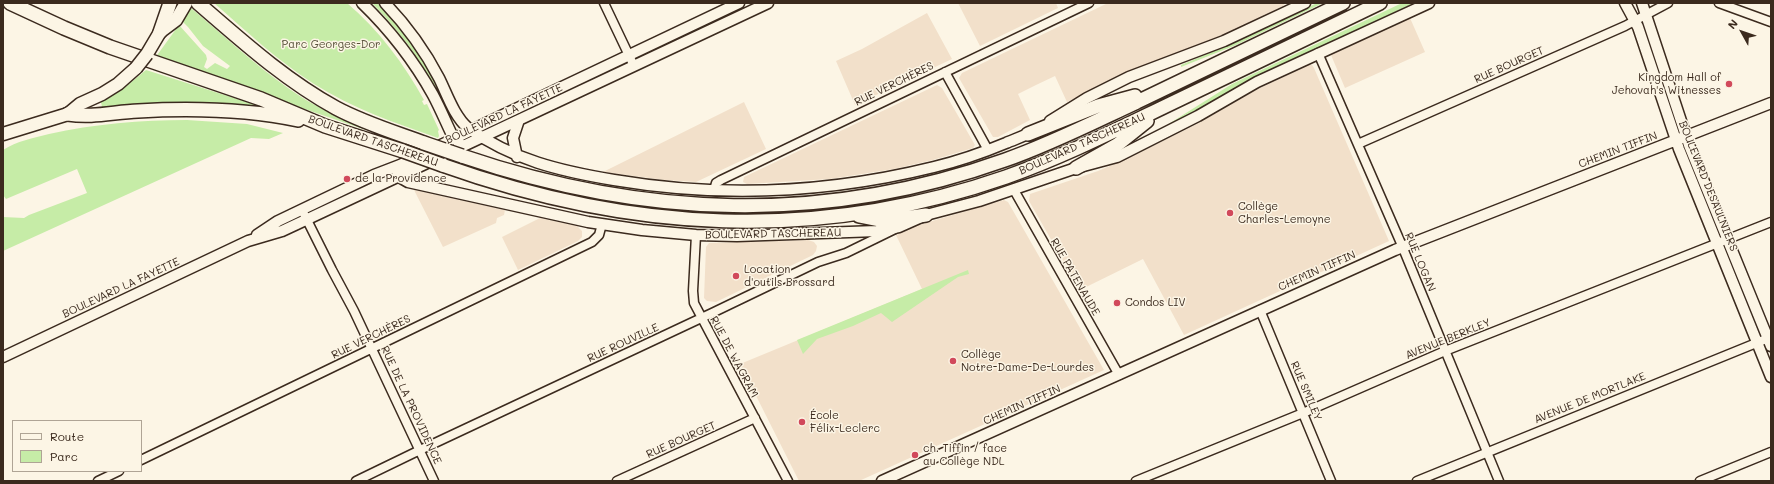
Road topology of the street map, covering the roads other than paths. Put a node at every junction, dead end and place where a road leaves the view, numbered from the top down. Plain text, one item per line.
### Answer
1 (10, 3) edge
2 (170, 3) edge
3 (186, 3) edge
4 (198, 3) edge
5 (362, 3) edge
6 (604, 3) edge
7 (739, 3) edge
8 (768, 3) edge
9 (1089, 3) edge
10 (1343, 3) edge
11 (1380, 3) edge
12 (1429, 3) edge
13 (1625, 3) edge
14 (1642, 3) edge
15 (1668, 3) edge
16 (1719, 3) edge
17 (389, 4) edge
18 (1300, 4) edge
19 (1646, 15) junction
20 (1635, 20) junction
21 (1771, 22) edge
22 (160, 32) junction
23 (1318, 53) junction
24 (629, 55) junction
25 (634, 66) junction
26 (945, 72) junction
27 (1166, 88) junction
28 (1771, 103) edge
29 (1167, 106) junction
30 (68, 114) junction
31 (519, 120) junction
32 (325, 126) junction
33 (471, 130) junction
34 (3, 134) edge
35 (1028, 134) junction
36 (1686, 136) junction
37 (483, 137) junction
38 (454, 139) junction
39 (1676, 141) junction
40 (1358, 144) junction
41 (464, 150) junction
42 (988, 150) junction
43 (517, 157) junction
44 (1076, 168) junction
45 (397, 172) junction
46 (714, 190) junction
47 (1014, 190) junction
48 (302, 209) junction
49 (850, 215) junction
50 (926, 215) junction
51 (307, 220) junction
52 (1771, 222) edge
53 (602, 224) junction
54 (900, 227) junction
55 (696, 235) junction
56 (248, 240) junction
57 (1728, 240) junction
58 (1718, 243) junction
59 (1402, 247) junction
60 (1260, 310) junction
61 (702, 318) junction
62 (1770, 340) edge
63 (1757, 342) junction
64 (373, 348) junction
65 (1445, 351) junction
66 (3, 357) edge
67 (1119, 375) junction
68 (1771, 377) edge
69 (1303, 412) junction
70 (755, 418) junction
71 (420, 450) junction
72 (1487, 452) junction
73 (1771, 452) edge
74 (142, 460) edge
75 (117, 472) edge
76 (98, 481) edge
77 (356, 481) edge
78 (434, 481) edge
79 (617, 481) edge
80 (788, 481) edge
81 (882, 481) edge
82 (1136, 481) edge
83 (1331, 481) edge
84 (1417, 481) edge
85 (1499, 481) edge
86 (1700, 481) edge

1 - 32 highway, BOULEVARD TASCHEREAU
2 - 22 highway
3 - 22 main road
4 - 41 highway, BOULEVARD TASCHEREAU, bridge
5 - 38 street
6 - 24 street
7 - 24 street, BOULEVARD LA FAYETTE
8 - 25 street, BOULEVARD LA FAYETTE
9 - 26 street, RUE VERCHÈRES
10 - 27 highway, BOULEVARD TASCHEREAU
11 - 29 highway, BOULEVARD TASCHEREAU
12 - 23 street, BOULEVARD TASCHEREAU
13 - 20 street, BOULEVARD DESAULNIERS
14 - 19 street, BOULEVARD DESAULNIERS
15 - 19 street, RUE BOURGET
16 - 21 street
17 - 33 street
18 - 35 street
19 - 20 street, RUE BOURGET
19 - 36 street, BOULEVARD DESAULNIERS
20 - 39 street, BOULEVARD DESAULNIERS
20 - 40 street, RUE BOURGET
22 - 30 main road, bridge
23 - 40 street, RUE LOGAN
23 - 44 street, BOULEVARD TASCHEREAU
24 - 25 street
24 - 33 street, BOULEVARD LA FAYETTE
25 - 31 street, BOULEVARD LA FAYETTE
26 - 42 street
26 - 46 street, RUE VERCHÈRES
27 - 35 highway
27 - 41 highway, BOULEVARD TASCHEREAU
28 - 36 street, CHEMIN TIFFIN
29 - 44 highway
29 - 49 highway, BOULEVARD TASCHEREAU
30 - 32 highway
30 - 34 main road
31 - 37 street, BOULEVARD LA FAYETTE
31 - 43 street
32 - 49 highway, BOULEVARD TASCHEREAU, bridge
33 - 37 street
33 - 38 street, BOULEVARD LA FAYETTE
35 - 42 street
36 - 39 street, CHEMIN TIFFIN
36 - 57 street, BOULEVARD DESAULNIERS
37 - 41 street, BOULEVARD LA FAYETTE
37 - 43 street
38 - 41 street
38 - 45 street, BOULEVARD LA FAYETTE
39 - 58 street, BOULEVARD DESAULNIERS
39 - 59 street, CHEMIN TIFFIN
40 - 59 street, RUE LOGAN
41 - 45 street, BOULEVARD LA FAYETTE
42 - 46 street
43 - 46 street
44 - 47 street, BOULEVARD TASCHEREAU
45 - 48 street, BOULEVARD LA FAYETTE
45 - 51 street, BOULEVARD LA FAYETTE
45 - 53 street, BOULEVARD TASCHEREAU
47 - 50 street, BOULEVARD TASCHEREAU
47 - 67 street, RUE PATENAUDE
48 - 51 street, RUE DE LA PROVIDENCE
48 - 56 street, BOULEVARD LA FAYETTE
49 - 50 highway
50 - 54 street, BOULEVARD TASCHEREAU
51 - 56 street, BOULEVARD LA FAYETTE
51 - 64 street, RUE DE LA PROVIDENCE
52 - 57 street, AVENUE BERKLEY
53 - 55 street, BOULEVARD TASCHEREAU
53 - 64 street, RUE VERCHÈRES
54 - 55 street, BOULEVARD TASCHEREAU
54 - 61 street, RUE ROUVILLE
55 - 61 street, RUE DE WAGRAM
56 - 66 street, BOULEVARD LA FAYETTE
57 - 58 street, AVENUE BERKLEY
57 - 62 street, BOULEVARD DESAULNIERS
58 - 63 street, BOULEVARD DESAULNIERS
58 - 65 street, AVENUE BERKLEY
59 - 60 street, CHEMIN TIFFIN
59 - 65 street, RUE LOGAN
60 - 67 street, CHEMIN TIFFIN
60 - 69 street, RUE SMILEY
61 - 70 street, RUE DE WAGRAM
61 - 71 street, RUE ROUVILLE
62 - 63 street, AVENUE DE MORTLAKE
63 - 68 street, BOULEVARD DESAULNIERS
63 - 72 street, AVENUE DE MORTLAKE
64 - 71 street, RUE DE LA PROVIDENCE
64 - 74 street, RUE VERCHÈRES
65 - 69 street, AVENUE BERKLEY
65 - 72 street, RUE LOGAN
67 - 81 street, CHEMIN TIFFIN
69 - 82 street, AVENUE BERKLEY
69 - 83 street, RUE SMILEY
70 - 79 street, RUE BOURGET
70 - 80 street, RUE DE WAGRAM
71 - 77 street, RUE ROUVILLE
71 - 78 street, RUE DE LA PROVIDENCE
72 - 84 street, AVENUE DE MORTLAKE
72 - 85 street, RUE LOGAN
73 - 86 street
75 - 76 street

